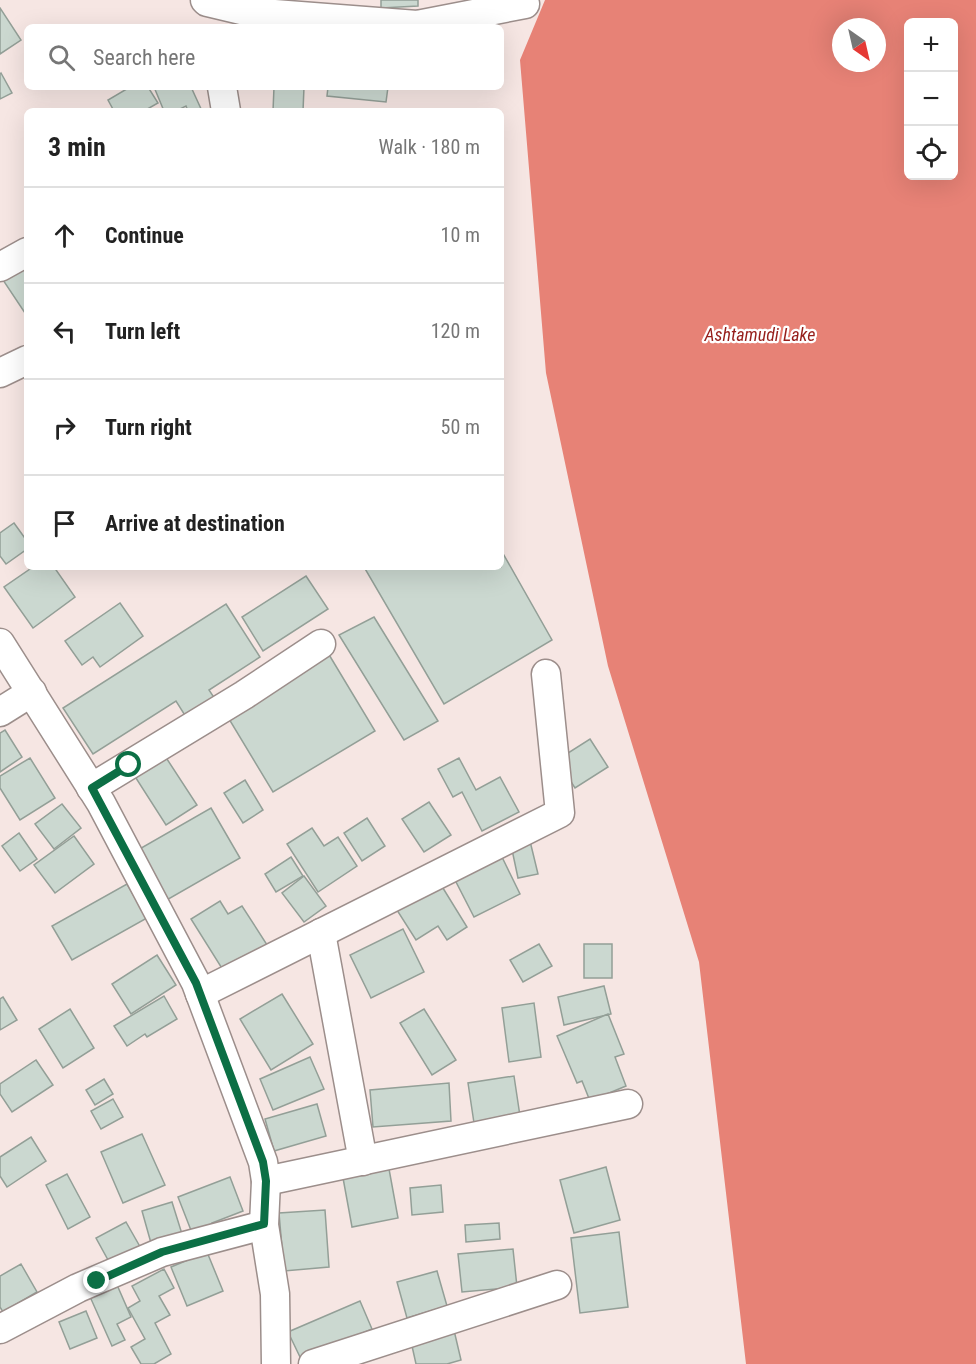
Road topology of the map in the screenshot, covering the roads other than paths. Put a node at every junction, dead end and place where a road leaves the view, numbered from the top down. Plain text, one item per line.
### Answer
1 (525, 4) dead end
2 (208, 10) edge
3 (404, 24) edge
4 (422, 24) edge
5 (222, 90) edge
6 (226, 108) edge
7 (24, 254) edge
8 (0, 267) edge
9 (24, 361) edge
10 (0, 373) edge
11 (0, 644) edge
12 (321, 644) dead end
13 (546, 674) dead end
14 (32, 692) junction
15 (0, 712) edge
16 (92, 788) junction
17 (321, 933) junction
18 (200, 994) junction
19 (628, 1104) dead end
20 (363, 1161) junction
21 (266, 1181) junction
22 (264, 1224) junction
23 (557, 1285) dead end
24 (0, 1329) edge
25 (276, 1364) edge
26 (313, 1364) edge

1 - 4 street
2 - 3 street
5 - 6 street
7 - 8 street
9 - 10 street
11 - 14 street
12 - 16 street
13 - 17 street
14 - 15 street
14 - 16 street
16 - 18 street
17 - 18 street
17 - 20 street
18 - 21 street
19 - 20 street
20 - 21 street
21 - 22 street
22 - 24 street
22 - 25 street
23 - 26 street

